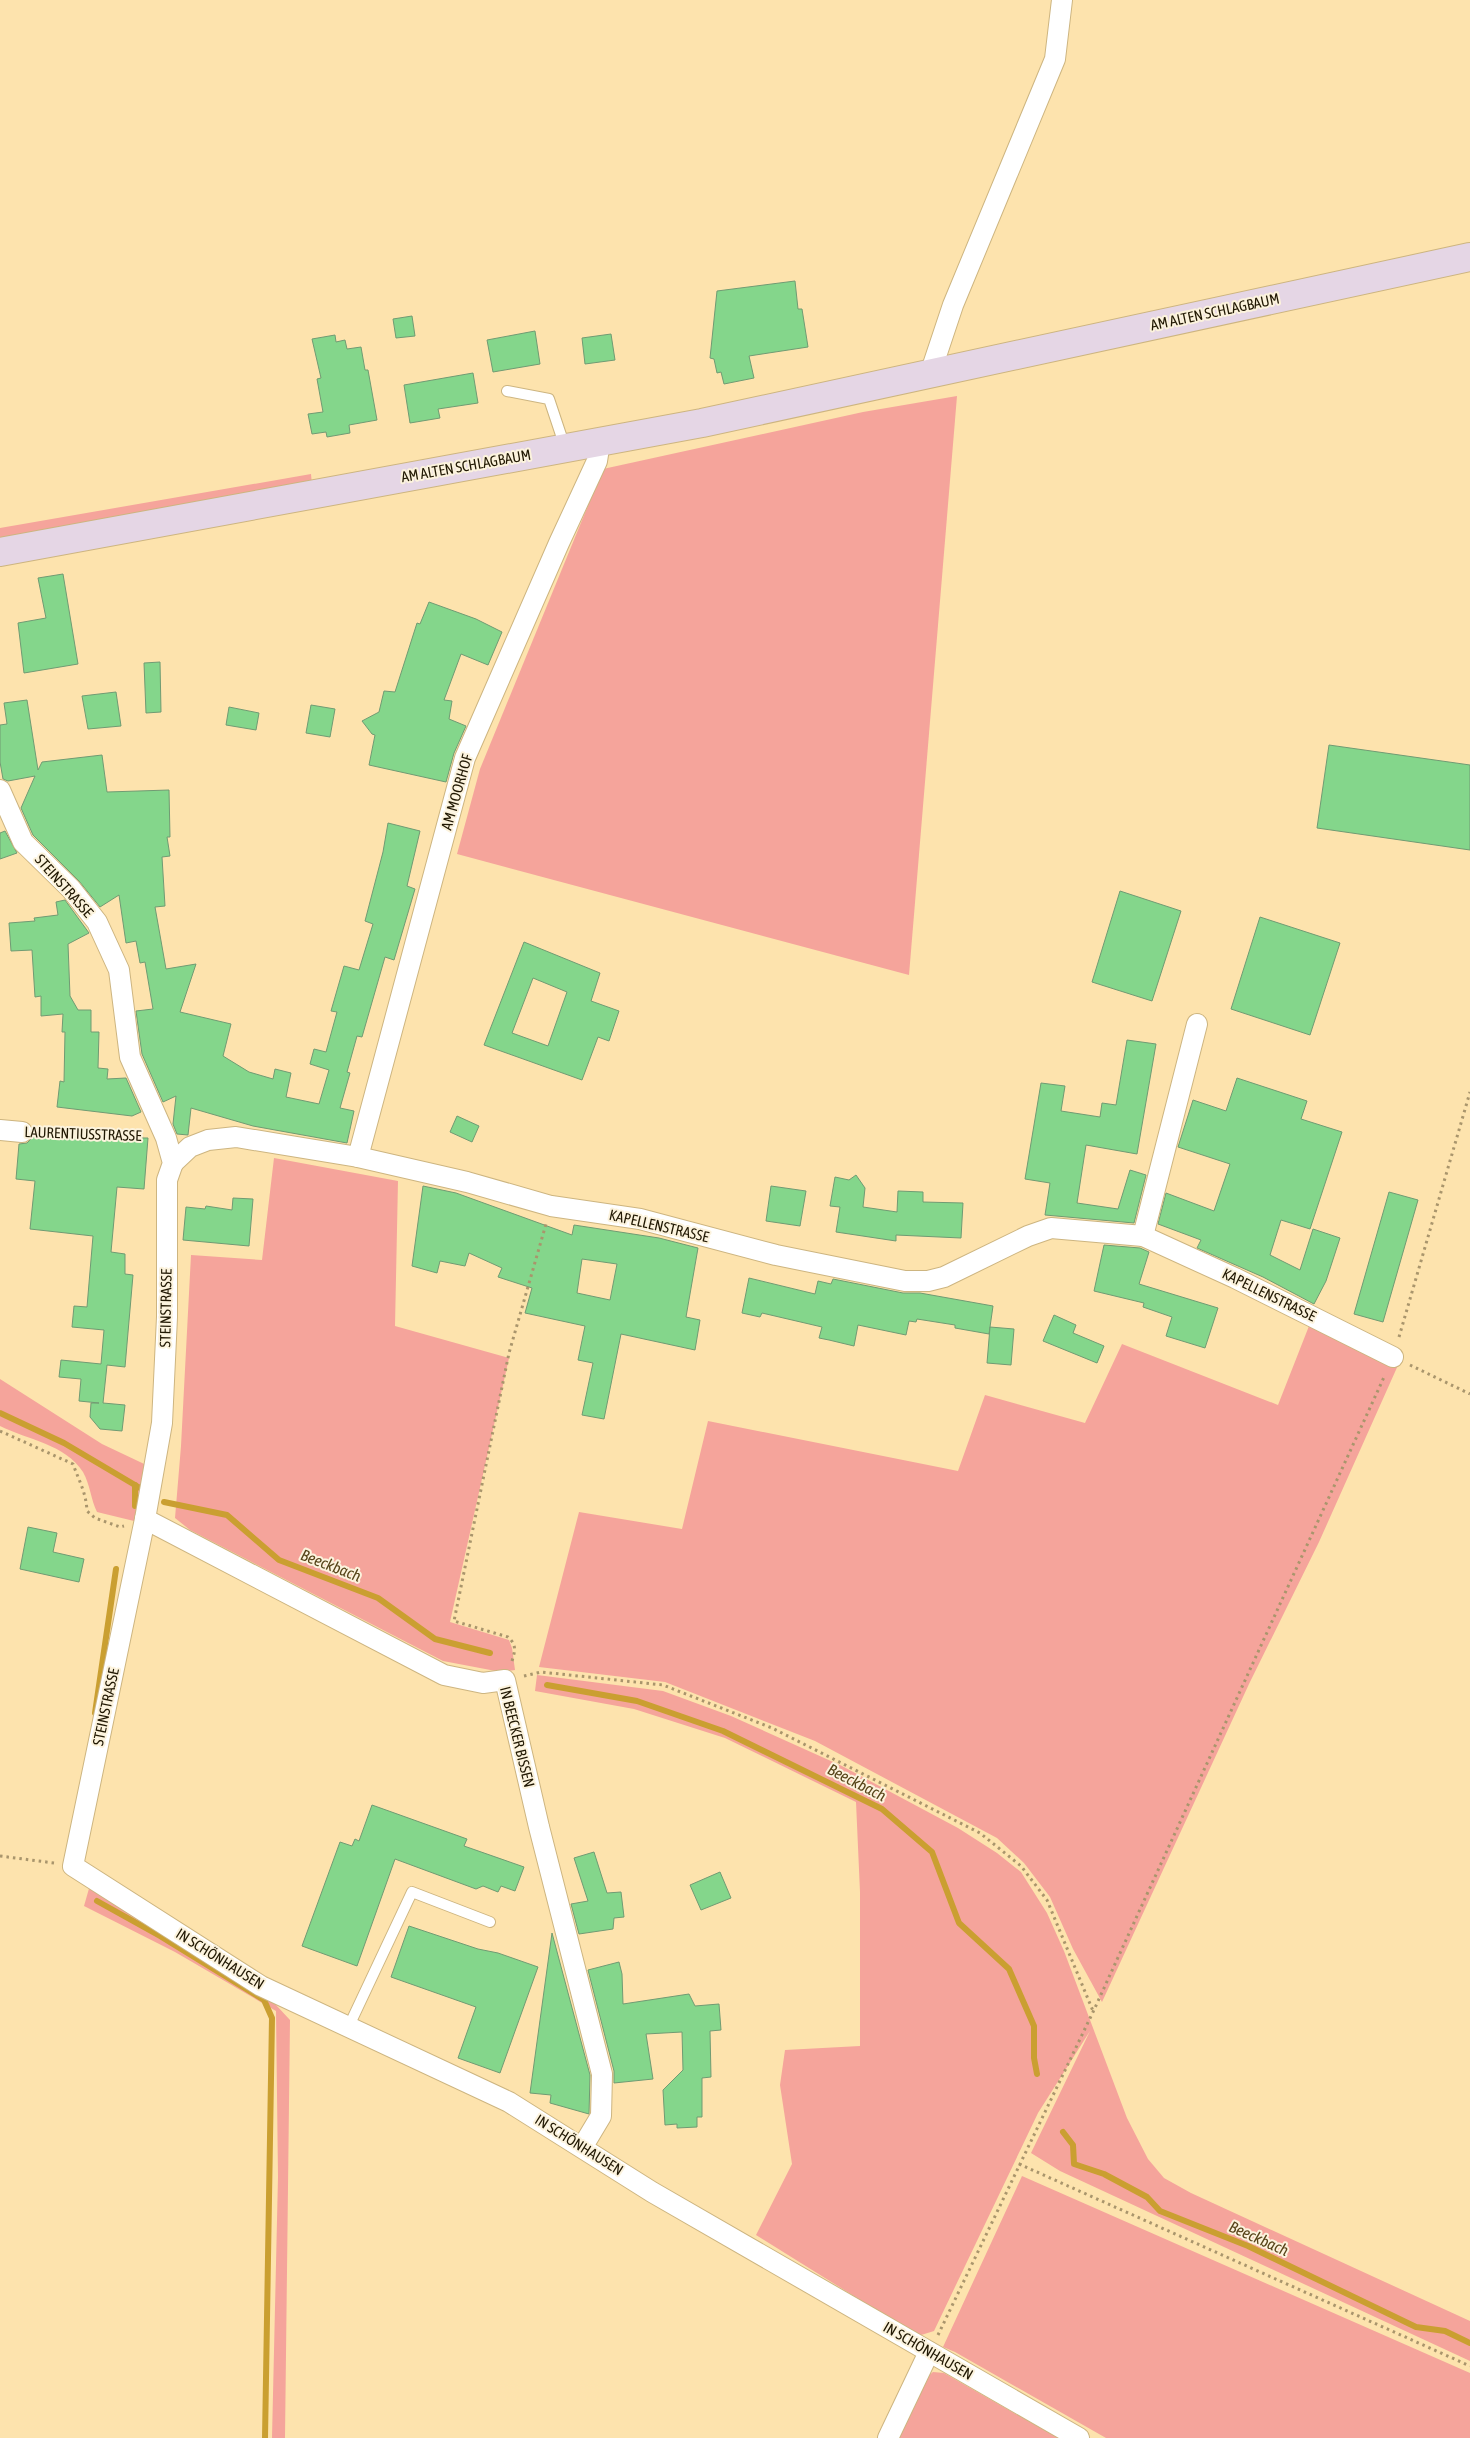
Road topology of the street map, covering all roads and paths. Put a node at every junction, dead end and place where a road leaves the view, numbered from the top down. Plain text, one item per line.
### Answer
1 (1062, 0) edge
2 (1470, 258) edge
3 (930, 374) junction
4 (507, 391) dead end
5 (600, 442) junction
6 (566, 448) junction
7 (0, 552) edge
8 (0, 790) edge
9 (1197, 1024) dead end
10 (1470, 1092) edge
11 (0, 1130) edge
12 (22, 1132) joint
13 (166, 1138) junction
14 (358, 1157) junction
15 (173, 1163) junction
16 (551, 1206) junction
17 (1144, 1236) junction
18 (1394, 1357) junction
19 (1470, 1394) edge
20 (0, 1431) edge
21 (145, 1519) junction
22 (505, 1680) junction
23 (0, 1856) edge
24 (73, 1866) junction
25 (490, 1922) dead end
26 (1093, 2012) junction
27 (348, 2028) junction
28 (583, 2146) junction
29 (1020, 2164) junction
30 (929, 2352) junction
31 (1470, 2366) edge
32 (888, 2438) edge
33 (1079, 2438) edge

1 - 3 street
2 - 3 main road, AM ALTEN SCHLAGBAUM
3 - 5 main road, AM ALTEN SCHLAGBAUM
4 - 6 lane
5 - 6 main road, AM ALTEN SCHLAGBAUM
5 - 14 street, AM MOORHOF
6 - 7 main road, AM ALTEN SCHLAGBAUM
8 - 13 street, STEINSTRASSE
9 - 17 street
10 - 18 path
11 - 12 street, LAURENTIUSSTRASSE
12 - 13 path, LAURENTIUSSTRASSE
13 - 15 street, STEINSTRASSE
14 - 15 street, KAPELLENSTRASSE
14 - 16 street, KAPELLENSTRASSE
15 - 21 street, STEINSTRASSE
16 - 17 street, KAPELLENSTRASSE
16 - 22 path
17 - 18 street, KAPELLENSTRASSE
18 - 19 path
18 - 26 path
20 - 21 path
21 - 22 street, IN BEECKER BISSEN
21 - 24 street, STEINSTRASSE
22 - 26 path
22 - 28 street, IN BEECKER BISSEN
23 - 24 path
24 - 27 street, IN SCHÖNHAUSEN
25 - 27 lane
26 - 29 path
27 - 28 street, IN SCHÖNHAUSEN
28 - 30 street, IN SCHÖNHAUSEN
29 - 30 path
29 - 31 path
30 - 32 street
30 - 33 street, IN SCHÖNHAUSEN

